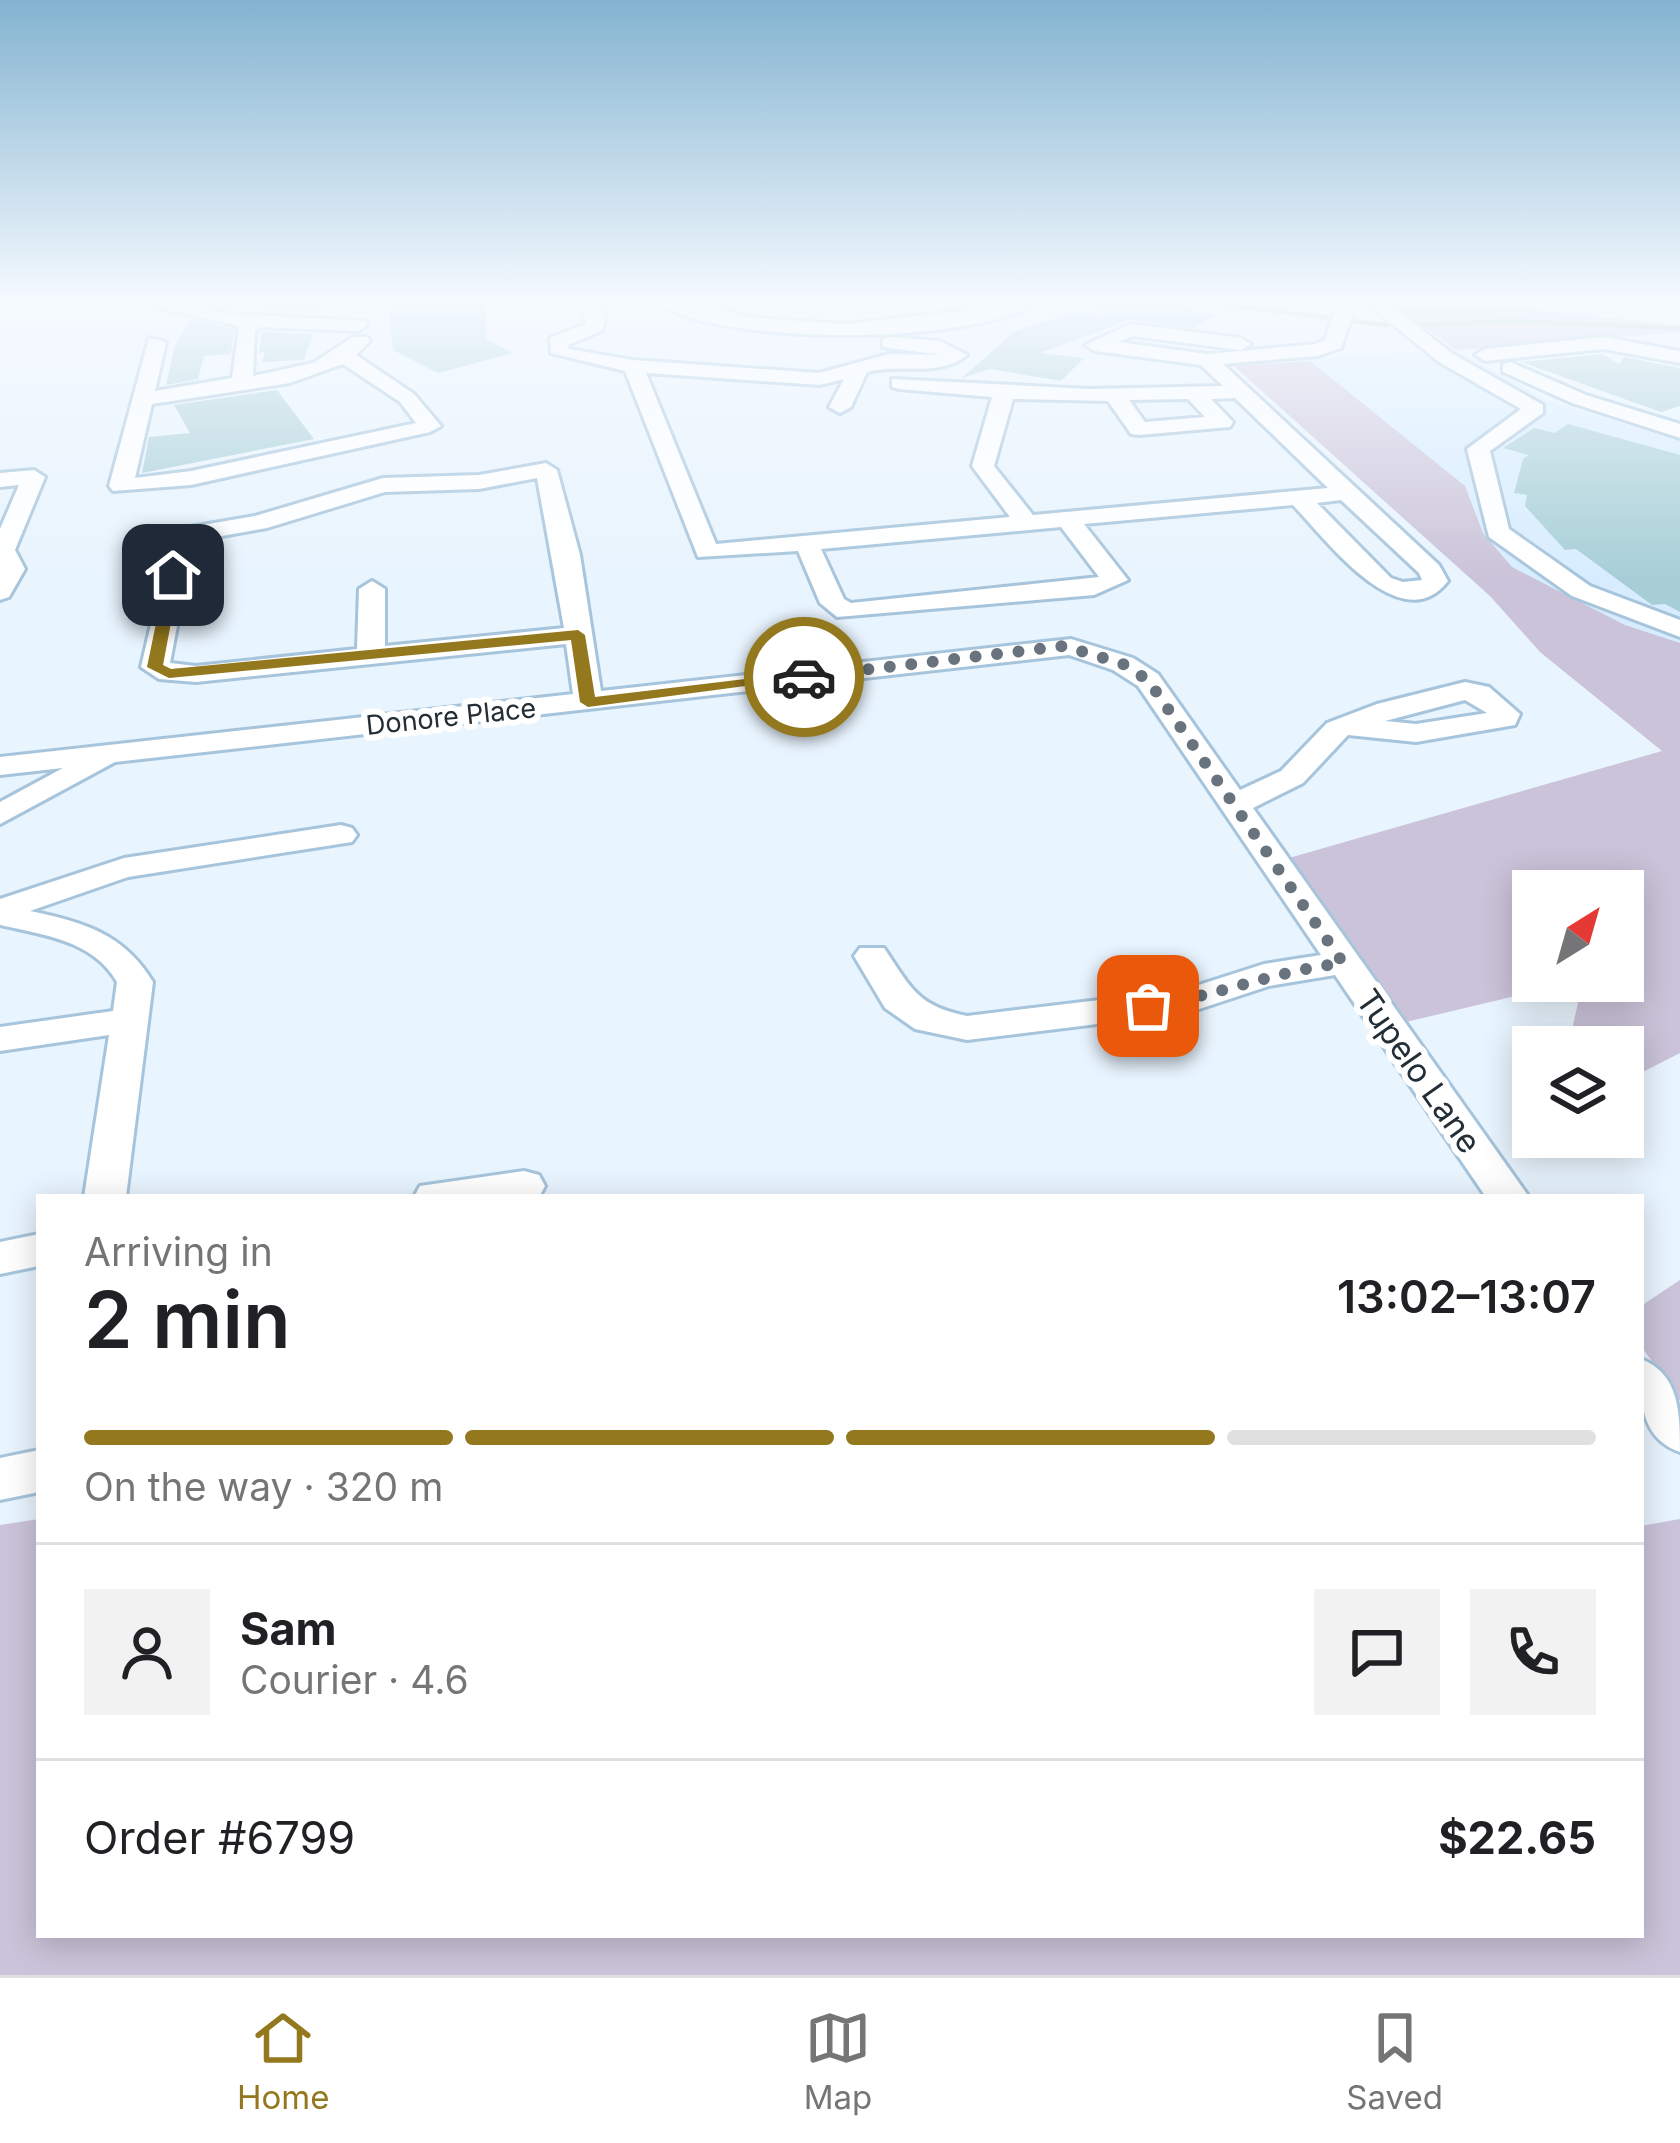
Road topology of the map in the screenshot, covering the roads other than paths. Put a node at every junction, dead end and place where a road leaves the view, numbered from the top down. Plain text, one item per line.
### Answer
1 (144, 394) edge
2 (177, 394) edge
3 (401, 394) edge
4 (656, 394) edge
5 (679, 394) edge
6 (846, 394) edge
7 (1003, 394) edge
8 (1083, 394) edge
9 (1149, 394) edge
10 (1156, 394) edge
11 (1195, 394) edge
12 (1242, 394) edge
13 (1510, 394) edge
14 (1569, 394) edge
15 (1114, 395) junction
16 (143, 400) junction
17 (667, 407) junction
18 (840, 407) dead end
19 (1182, 425) junction
20 (1680, 431) edge
21 (0, 480) edge
22 (1347, 493) junction
23 (1299, 498) junction
24 (1318, 518) junction
25 (1069, 521) junction
26 (1029, 525) junction
27 (1235, 527) dead end
28 (806, 544) junction
29 (372, 589) dead end
30 (0, 592) edge
31 (1680, 629) edge
32 (578, 635) junction
33 (371, 656) junction
34 (1114, 661) joint
35 (588, 702) junction
36 (1346, 726) dead end
37 (113, 752) junction
38 (0, 766) edge
39 (1234, 805) junction
40 (0, 815) edge
41 (341, 835) dead end
42 (0, 913) edge
43 (872, 956) dead end
44 (1343, 963) junction
45 (132, 1020) junction
46 (0, 1039) edge
47 (524, 1186) dead end
48 (105, 1194) edge
49 (459, 1194) edge
50 (1506, 1194) edge
51 (36, 1251) edge
52 (0, 1258) edge
53 (1644, 1382) edge
54 (1680, 1432) edge
55 (36, 1472) edge
56 (0, 1479) edge

1 - 16 street
2 - 16 street
3 - 16 street
4 - 17 street
5 - 17 street
6 - 18 street
7 - 26 street
8 - 15 street
9 - 15 street
10 - 19 street
11 - 19 street
12 - 22 street
13 - 31 street
14 - 20 street
15 - 19 street
17 - 28 street
21 - 30 street
22 - 23 street
22 - 24 street
23 - 24 street
23 - 25 street
24 - 27 street
25 - 26 street
25 - 28 street
26 - 28 street
29 - 33 street
32 - 33 street
32 - 33 street
32 - 35 street
34 - 35 street, Donore Place
34 - 39 street, Tupelo Lane
35 - 37 street, Donore Place
36 - 39 street
37 - 38 street, Donore Place
37 - 40 street
39 - 44 street, Tupelo Lane
41 - 42 street
42 - 45 street
43 - 44 street
44 - 50 street, Tupelo Lane
45 - 46 street
45 - 48 street
47 - 49 street
51 - 52 street
53 - 54 street
55 - 56 street

